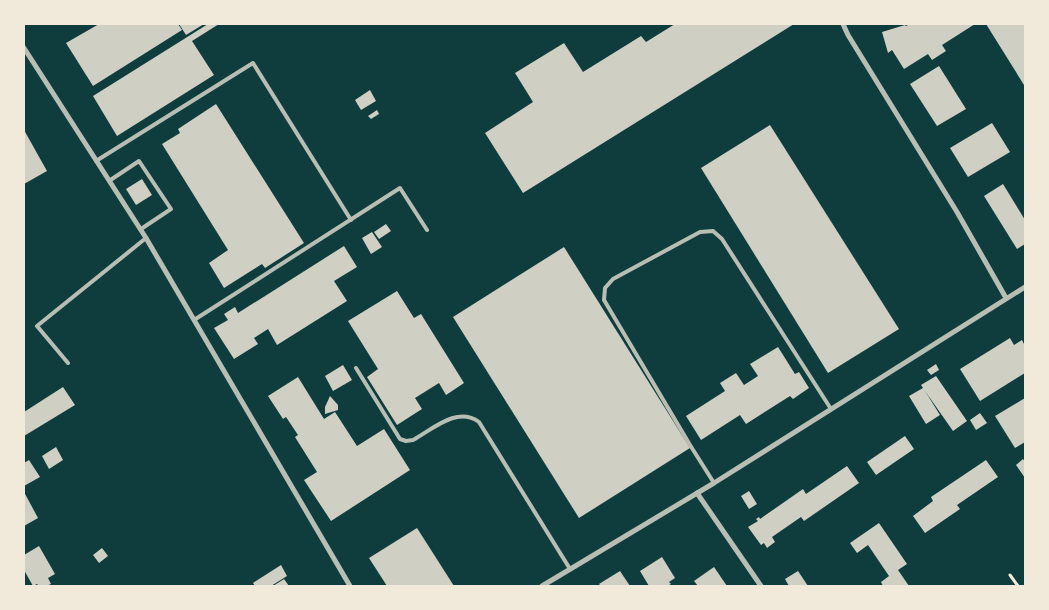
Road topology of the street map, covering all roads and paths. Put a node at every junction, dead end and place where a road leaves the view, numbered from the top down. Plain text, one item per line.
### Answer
1 (843, 24) edge
2 (24, 48) edge
3 (96, 161) junction
4 (109, 181) junction
5 (351, 220) junction
6 (141, 229) junction
7 (427, 230) dead end
8 (146, 238) junction
9 (1025, 287) edge
10 (1006, 298) junction
11 (194, 320) junction
12 (68, 363) dead end
13 (356, 368) dead end
14 (831, 409) junction
15 (714, 483) junction
16 (698, 493) junction
17 (570, 569) junction
18 (1010, 575) dead end
19 (350, 586) edge
20 (542, 586) edge
21 (761, 586) edge
22 (1018, 586) edge

1 - 10 street
2 - 3 street
3 - 4 street
3 - 5 lane
4 - 6 street
4 - 6 lane
5 - 7 lane
5 - 11 lane
6 - 8 street
8 - 11 street
8 - 12 lane
9 - 10 street
10 - 14 street
11 - 19 street
13 - 17 lane
14 - 15 street
14 - 15 lane
15 - 16 street
16 - 17 street
16 - 21 street
17 - 20 street
18 - 22 path

